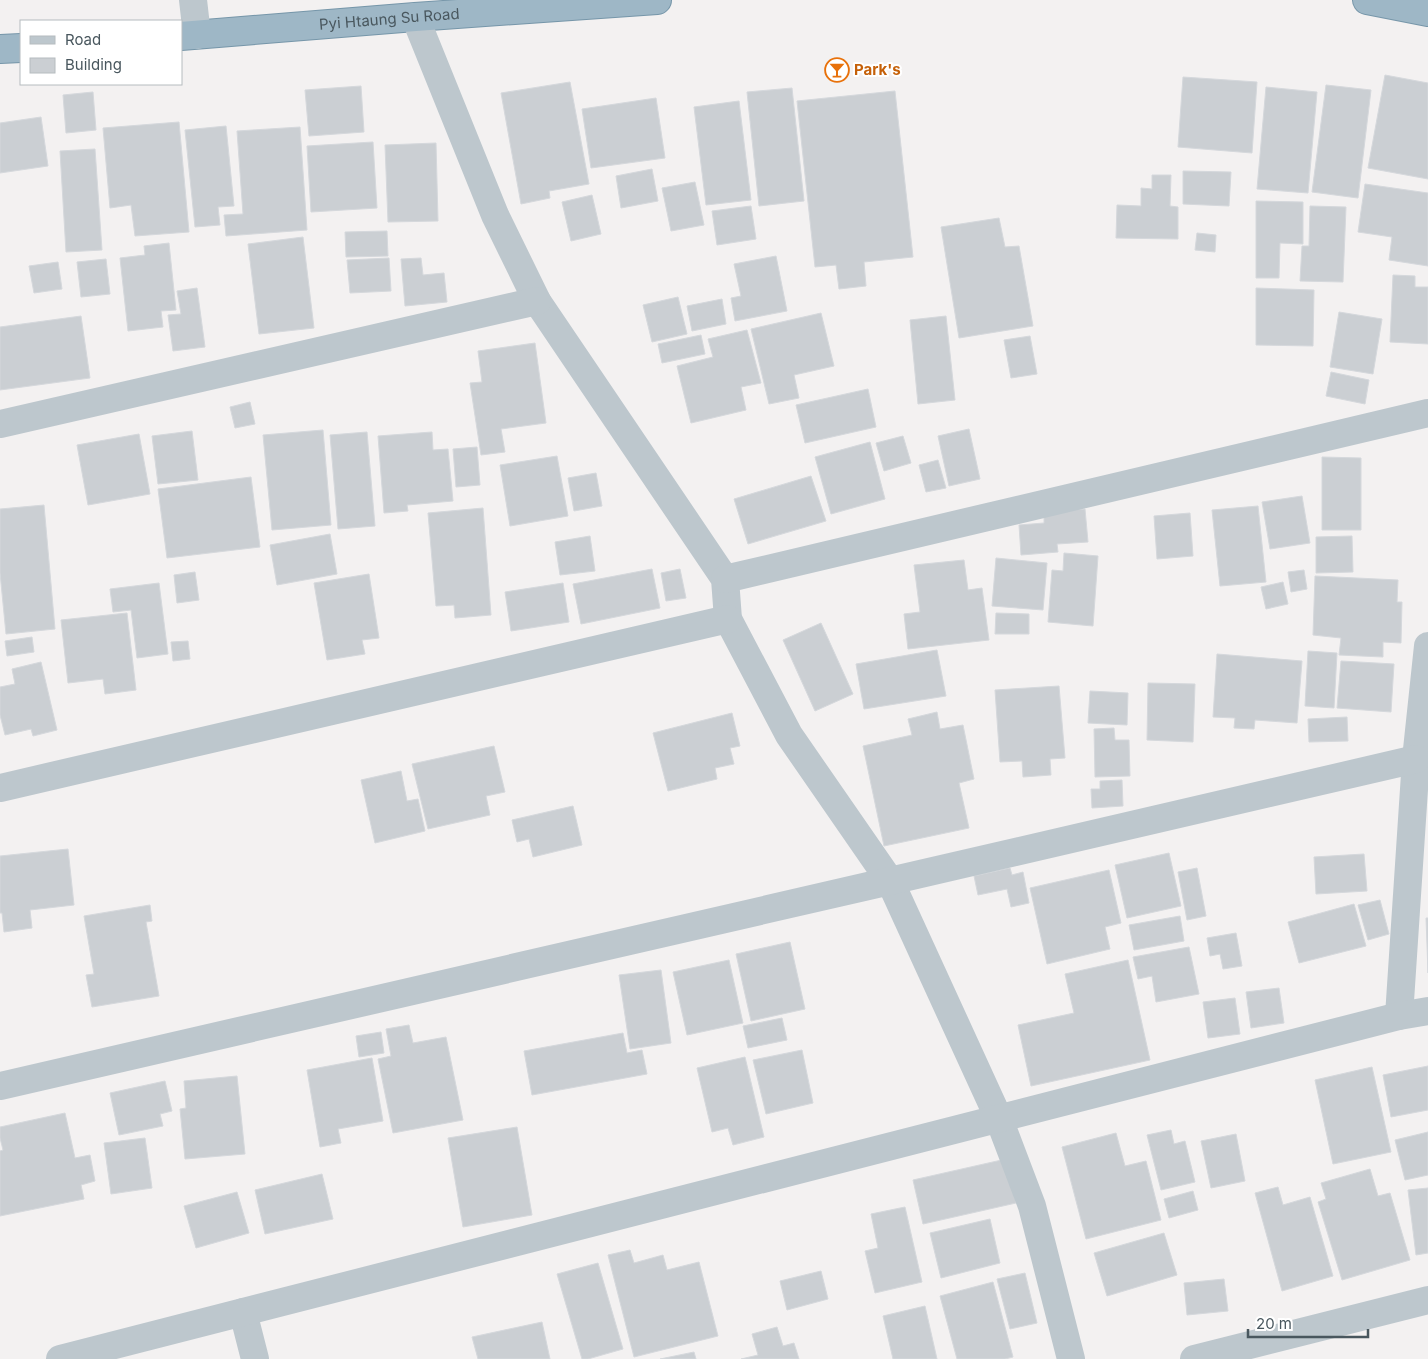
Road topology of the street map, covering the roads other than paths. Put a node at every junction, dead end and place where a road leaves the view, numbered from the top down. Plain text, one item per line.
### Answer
1 (193, 0) edge
2 (657, 0) edge
3 (1367, 0) edge
4 (1428, 12) edge
5 (415, 17) junction
6 (189, 36) edge
7 (20, 48) edge
8 (0, 49) edge
9 (537, 301) junction
10 (1428, 413) edge
11 (0, 424) edge
12 (725, 579) junction
13 (728, 619) junction
14 (1428, 646) edge
15 (1416, 759) junction
16 (0, 788) edge
17 (890, 881) junction
18 (1428, 1011) edge
19 (1398, 1016) junction
20 (0, 1086) edge
21 (999, 1119) junction
22 (1428, 1300) edge
23 (243, 1312) junction
24 (60, 1359) edge
25 (254, 1359) edge
26 (1071, 1359) edge
27 (1194, 1359) edge

1 - 6 street
2 - 5 highway, Pyi Htaung Su Road
3 - 4 highway
5 - 6 highway, Pyi Htaung Su Road
5 - 9 street
7 - 8 highway
9 - 11 street
9 - 12 street
10 - 12 street
12 - 13 street
13 - 16 street
13 - 17 street
14 - 15 street
15 - 17 street
15 - 19 street
17 - 20 street
17 - 21 street
18 - 19 street
19 - 21 street
21 - 23 street
21 - 26 street
22 - 27 street
23 - 24 street
23 - 25 street

